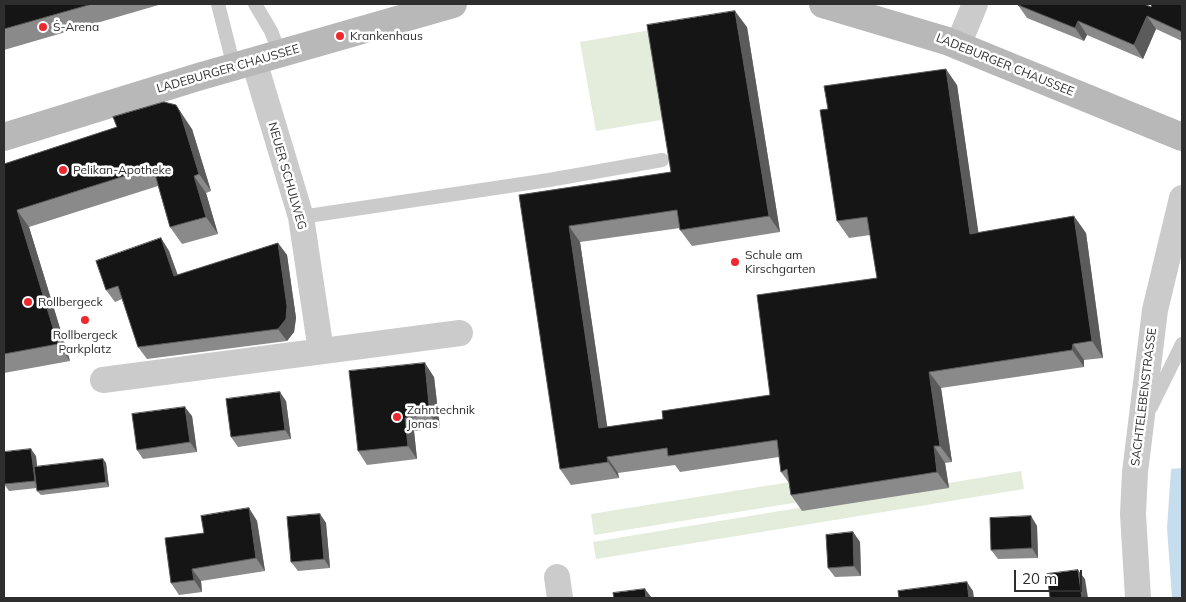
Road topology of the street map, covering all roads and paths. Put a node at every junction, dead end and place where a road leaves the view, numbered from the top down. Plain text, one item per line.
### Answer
1 (218, 4) edge
2 (256, 4) edge
3 (453, 4) edge
4 (823, 4) edge
5 (975, 4) edge
6 (958, 45) junction
7 (280, 54) junction
8 (244, 64) junction
9 (4, 137) edge
10 (1182, 137) edge
11 (662, 160) dead end
12 (1181, 205) edge
13 (301, 217) junction
14 (460, 333) dead end
15 (1182, 344) edge
16 (321, 351) junction
17 (103, 380) dead end
18 (1142, 423) junction
19 (1138, 598) edge

1 - 8 lane
2 - 7 lane
3 - 7 main road, LADEBURGER CHAUSSEE
4 - 6 main road, LADEBURGER CHAUSSEE
5 - 6 street
6 - 10 main road, LADEBURGER CHAUSSEE
7 - 8 main road, LADEBURGER CHAUSSEE
8 - 9 main road, LADEBURGER CHAUSSEE
8 - 13 street, NEUER SCHULWEG
11 - 13 lane
12 - 18 street, SACHTELEBENSTRASSE
13 - 16 street, NEUER SCHULWEG
14 - 16 street
15 - 18 lane
16 - 17 street
18 - 19 street, SACHTELEBENSTRASSE

